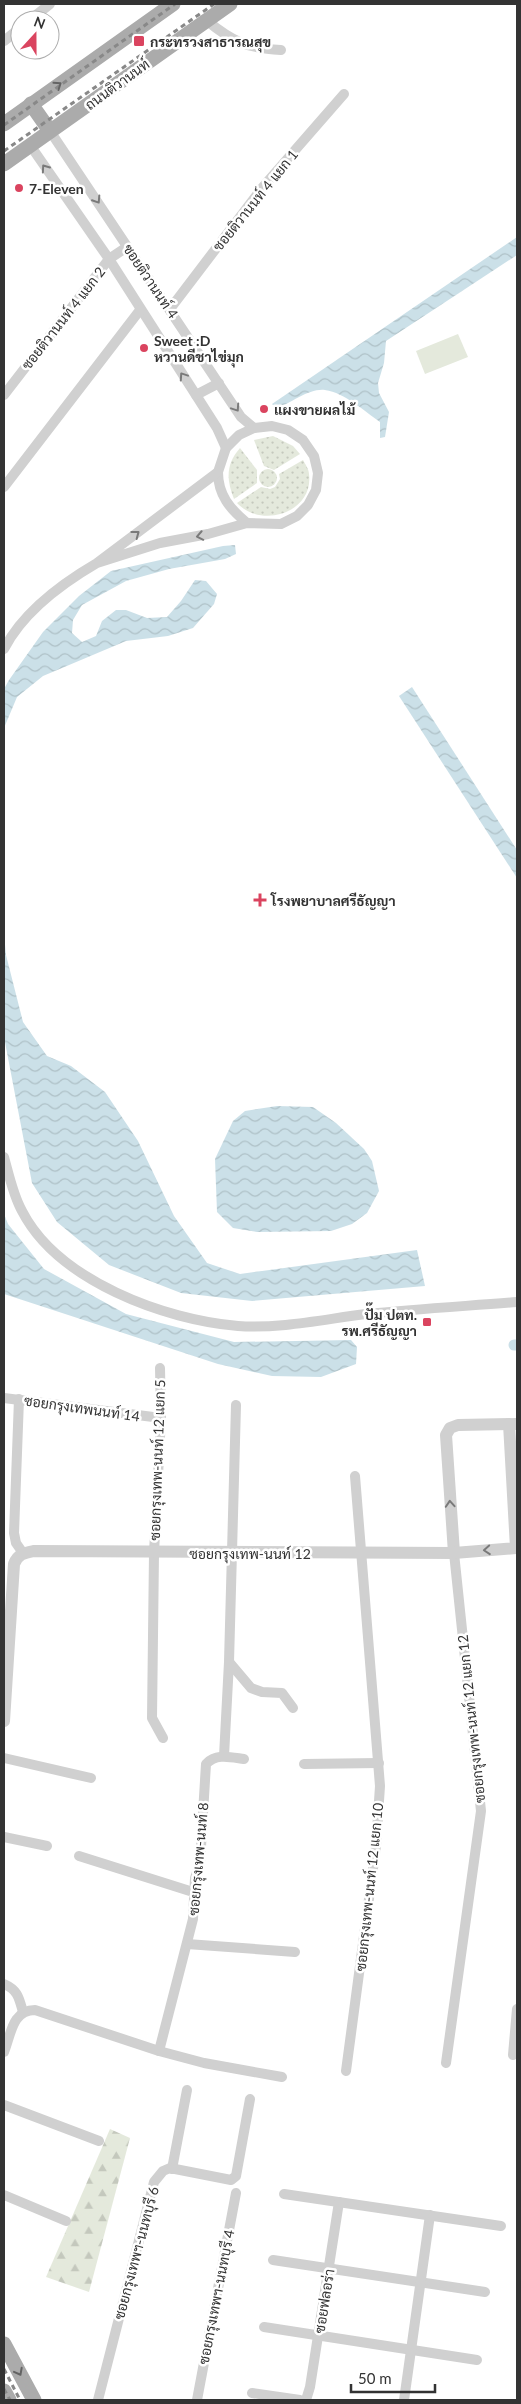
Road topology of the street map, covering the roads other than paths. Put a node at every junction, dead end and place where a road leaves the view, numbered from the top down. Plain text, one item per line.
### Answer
1 (173, 4) edge
2 (230, 4) edge
3 (206, 20) junction
4 (281, 50) dead end
5 (344, 94) dead end
6 (31, 104) junction
7 (5, 122) edge
8 (50, 131) junction
9 (30, 145) junction
10 (4, 164) edge
11 (127, 247) junction
12 (109, 260) junction
13 (140, 310) junction
14 (170, 310) junction
15 (219, 383) junction
16 (4, 395) edge
17 (196, 395) junction
18 (254, 428) junction
19 (226, 448) junction
20 (218, 472) junction
21 (4, 487) edge
22 (247, 524) junction
23 (97, 563) junction
24 (4, 649) edge
25 (4, 1157) edge
26 (7, 1180) edge
27 (517, 1302) edge
28 (160, 1368) dead end
29 (4, 1398) edge
30 (19, 1399) junction
31 (236, 1405) dead end
32 (161, 1418) junction
33 (513, 1424) edge
34 (355, 1476) dead end
35 (454, 1552) junction
36 (517, 1552) edge
37 (23, 1553) junction
38 (154, 1553) junction
39 (231, 1553) junction
40 (361, 1553) junction
41 (229, 1662) junction
42 (293, 1708) dead end
43 (4, 1721) edge
44 (163, 1738) dead end
45 (224, 1756) junction
46 (4, 1758) edge
47 (244, 1759) dead end
48 (379, 1762) junction
49 (304, 1764) dead end
50 (91, 1778) dead end
51 (4, 1837) edge
52 (47, 1846) dead end
53 (79, 1856) dead end
54 (193, 1892) junction
55 (187, 1944) junction
56 (296, 1952) dead end
57 (4, 1984) edge
58 (517, 2008) edge
59 (23, 2012) junction
60 (159, 2051) junction
61 (4, 2052) edge
62 (513, 2055) dead end
63 (446, 2063) dead end
64 (346, 2071) dead end
65 (282, 2077) dead end
66 (187, 2090) dead end
67 (250, 2099) dead end
68 (4, 2105) edge
69 (98, 2141) dead end
70 (172, 2169) junction
71 (236, 2193) dead end
72 (284, 2194) dead end
73 (4, 2195) edge
74 (339, 2202) junction
75 (430, 2215) junction
76 (66, 2221) dead end
77 (501, 2226) dead end
78 (273, 2260) dead end
79 (329, 2269) junction
80 (420, 2282) junction
81 (485, 2292) dead end
82 (264, 2328) dead end
83 (318, 2336) junction
84 (4, 2344) edge
85 (411, 2350) junction
86 (477, 2360) dead end
87 (252, 2394) dead end
88 (34, 2400) edge
89 (98, 2400) edge
90 (197, 2400) edge
91 (300, 2400) edge
92 (306, 2400) edge
93 (404, 2400) edge

6 -> 1 main road
2 - 3 main road, ถนนติวานนท์
3 - 4 street
3 - 8 main road, ถนนติวานนท์
5 - 14 street, ซอยติวานนท์ 4 แยก 1
6 - 7 main road
6 - 8 main road
8 - 9 main road, ถนนติวานนท์
8 -> 11 street, ซอยติวานนท์ 4
9 - 10 main road, ถนนติวานนท์
12 -> 9 street, ซอยติวานนท์ 4
11 - 12 street, ซอยติวานนท์ 4 แยก 2
11 - 14 street, ซอยติวานนท์ 4
12 - 13 street, ซอยติวานนท์ 4
12 - 16 street, ซอยติวานนท์ 4 แยก 2
17 -> 13 street, ซอยติวานนท์ 4
13 - 21 street
14 - 15 street, ซอยติวานนท์ 4
15 - 17 street
15 -> 18 street, ซอยติวานนท์ 4
17 - 19 street, ซอยติวานนท์ 4
18 - 19 street
18 - 22 street
19 - 20 street
20 - 22 street
23 -> 20 street
22 -> 23 street
23 - 24 street
25 - 26 street
26 - 27 street
28 - 32 street, ซอยกรุงเทพ-นนท์ 12 แยก 5
29 - 30 street, ซอยกรุงเทพนนท์ 14
30 - 32 street, ซอยกรุงเทพนนท์ 14
30 - 37 street
31 - 39 street
32 - 38 street, ซอยกรุงเทพ-นนท์ 12 แยก 5
35 -> 33 street
33 - 36 street
34 - 40 street, ซอยกรุงเทพ-นนท์ 12 แยก 10
36 -> 35 street, ซอยกรุงเทพ-นนท์ 12
35 - 40 street, ซอยกรุงเทพ-นนท์ 12
35 - 63 street, ซอยกรุงเทพ-นนท์ 12 แยก 12
37 - 38 street, ซอยกรุงเทพ-นนท์ 12
37 - 43 street
38 - 39 street, ซอยกรุงเทพ-นนท์ 12
38 - 44 street, ซอยกรุงเทพ-นนท์ 12 แยก 5
39 - 40 street, ซอยกรุงเทพ-นนท์ 12
39 - 41 street
40 - 48 street, ซอยกรุงเทพ-นนท์ 12 แยก 10
41 - 42 street
41 - 45 street
45 - 47 street
45 - 54 street, ซอยกรุงเทพ-นนท์ 8
46 - 50 street
48 - 49 street
48 - 64 street, ซอยกรุงเทพ-นนท์ 12 แยก 10
51 - 52 street
53 - 54 street
54 - 55 street, ซอยกรุงเทพ-นนท์ 8
55 - 56 street
55 - 60 street, ซอยกรุงเทพ-นนท์ 8
57 - 59 street
58 - 62 street
59 - 60 street
59 - 61 street
60 - 65 street
66 - 70 street
67 - 70 street
68 - 69 street
70 - 89 street, ซอยกรุงเทพฯ-นนทบุรี 6
71 - 90 street, ซอยกรุงเทพฯ-นนทบุรี 4
72 - 74 street
73 - 76 street
74 - 75 street
74 - 79 street, ซอยฟลอร่า
75 - 77 street
75 - 80 street
78 - 79 street
79 - 80 street
79 - 83 street, ซอยฟลอร่า
80 - 81 street
80 - 85 street
82 - 83 street
83 - 85 street
83 - 92 street, ซอยฟลอร่า
84 -> 88 main road
85 - 86 street
85 - 93 street
87 - 91 street

